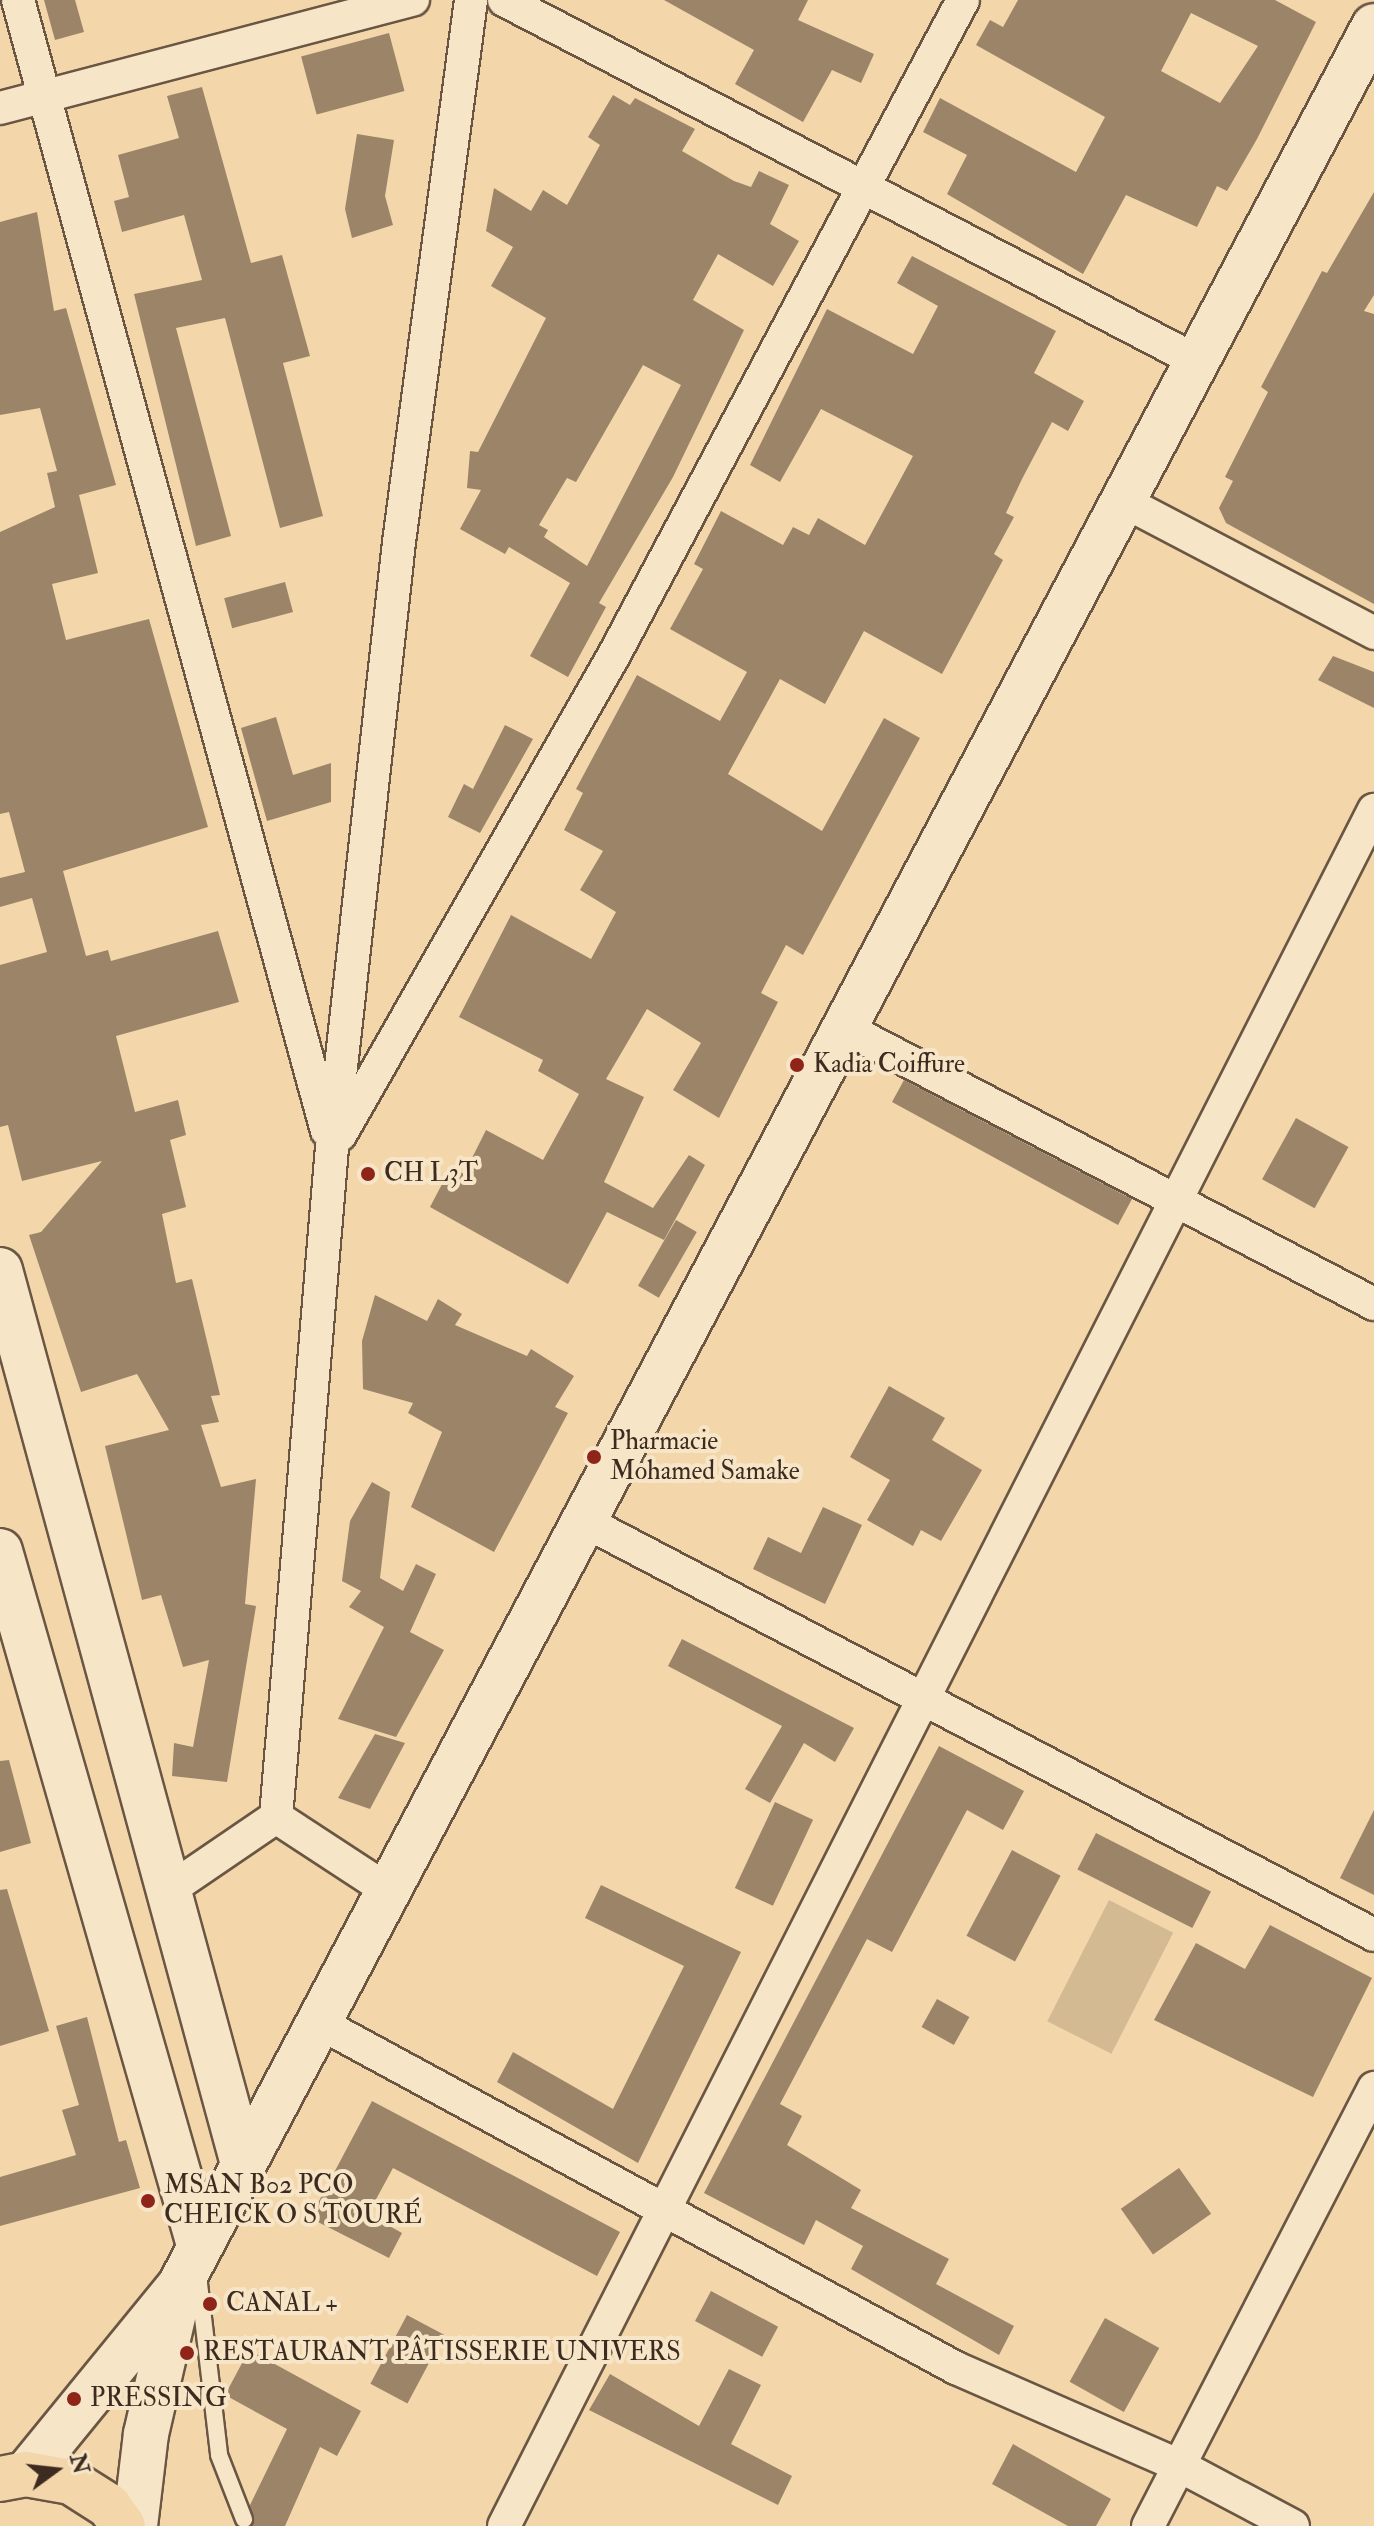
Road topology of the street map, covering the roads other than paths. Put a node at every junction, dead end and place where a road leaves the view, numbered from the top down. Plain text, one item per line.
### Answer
1 (18, 0) edge
2 (413, 0) edge
3 (471, 0) edge
4 (504, 0) edge
5 (963, 0) edge
6 (1374, 26) edge
7 (42, 96) junction
8 (0, 108) edge
9 (862, 183) junction
10 (1197, 361) junction
11 (1123, 501) junction
12 (1374, 633) edge
13 (1374, 810) edge
14 (843, 1027) junction
15 (332, 1148) junction
16 (1174, 1200) junction
17 (0, 1270) edge
18 (1374, 1304) edge
19 (582, 1520) junction
20 (0, 1551) edge
21 (6, 1593) edge
22 (927, 1704) junction
23 (276, 1817) junction
24 (386, 1889) junction
25 (169, 1890) junction
26 (1374, 1935) edge
27 (316, 2021) junction
28 (1374, 2088) edge
29 (242, 2160) junction
30 (663, 2208) junction
31 (192, 2261) junction
32 (1178, 2465) junction
33 (7, 2477) edge
34 (244, 2519) dead end
35 (123, 2526) edge
36 (135, 2526) edge
37 (504, 2526) edge
38 (1148, 2526) edge
39 (1293, 2526) edge

1 - 7 street
2 - 7 street
3 - 15 street
4 - 9 street
5 - 9 street
6 - 10 main road
7 - 8 street
7 - 15 street
9 - 10 street
9 - 15 street
10 - 11 main road
11 - 12 street
11 - 14 main road
13 - 16 street
14 - 16 street
14 - 19 main road
15 - 23 street
16 - 18 street
16 - 22 street
17 - 25 main road
19 - 22 street
19 - 24 main road
20 - 21 main road
21 - 31 main road
22 - 26 street
22 - 30 street
23 - 24 street
23 - 25 street
24 - 27 main road
25 - 29 main road
27 - 29 main road
27 - 30 street
28 - 32 street
29 - 31 main road
30 - 32 street
30 - 37 street
31 - 33 main road
31 - 34 lane
31 - 36 main road
32 - 38 street
32 - 39 street
33 - 35 highway

